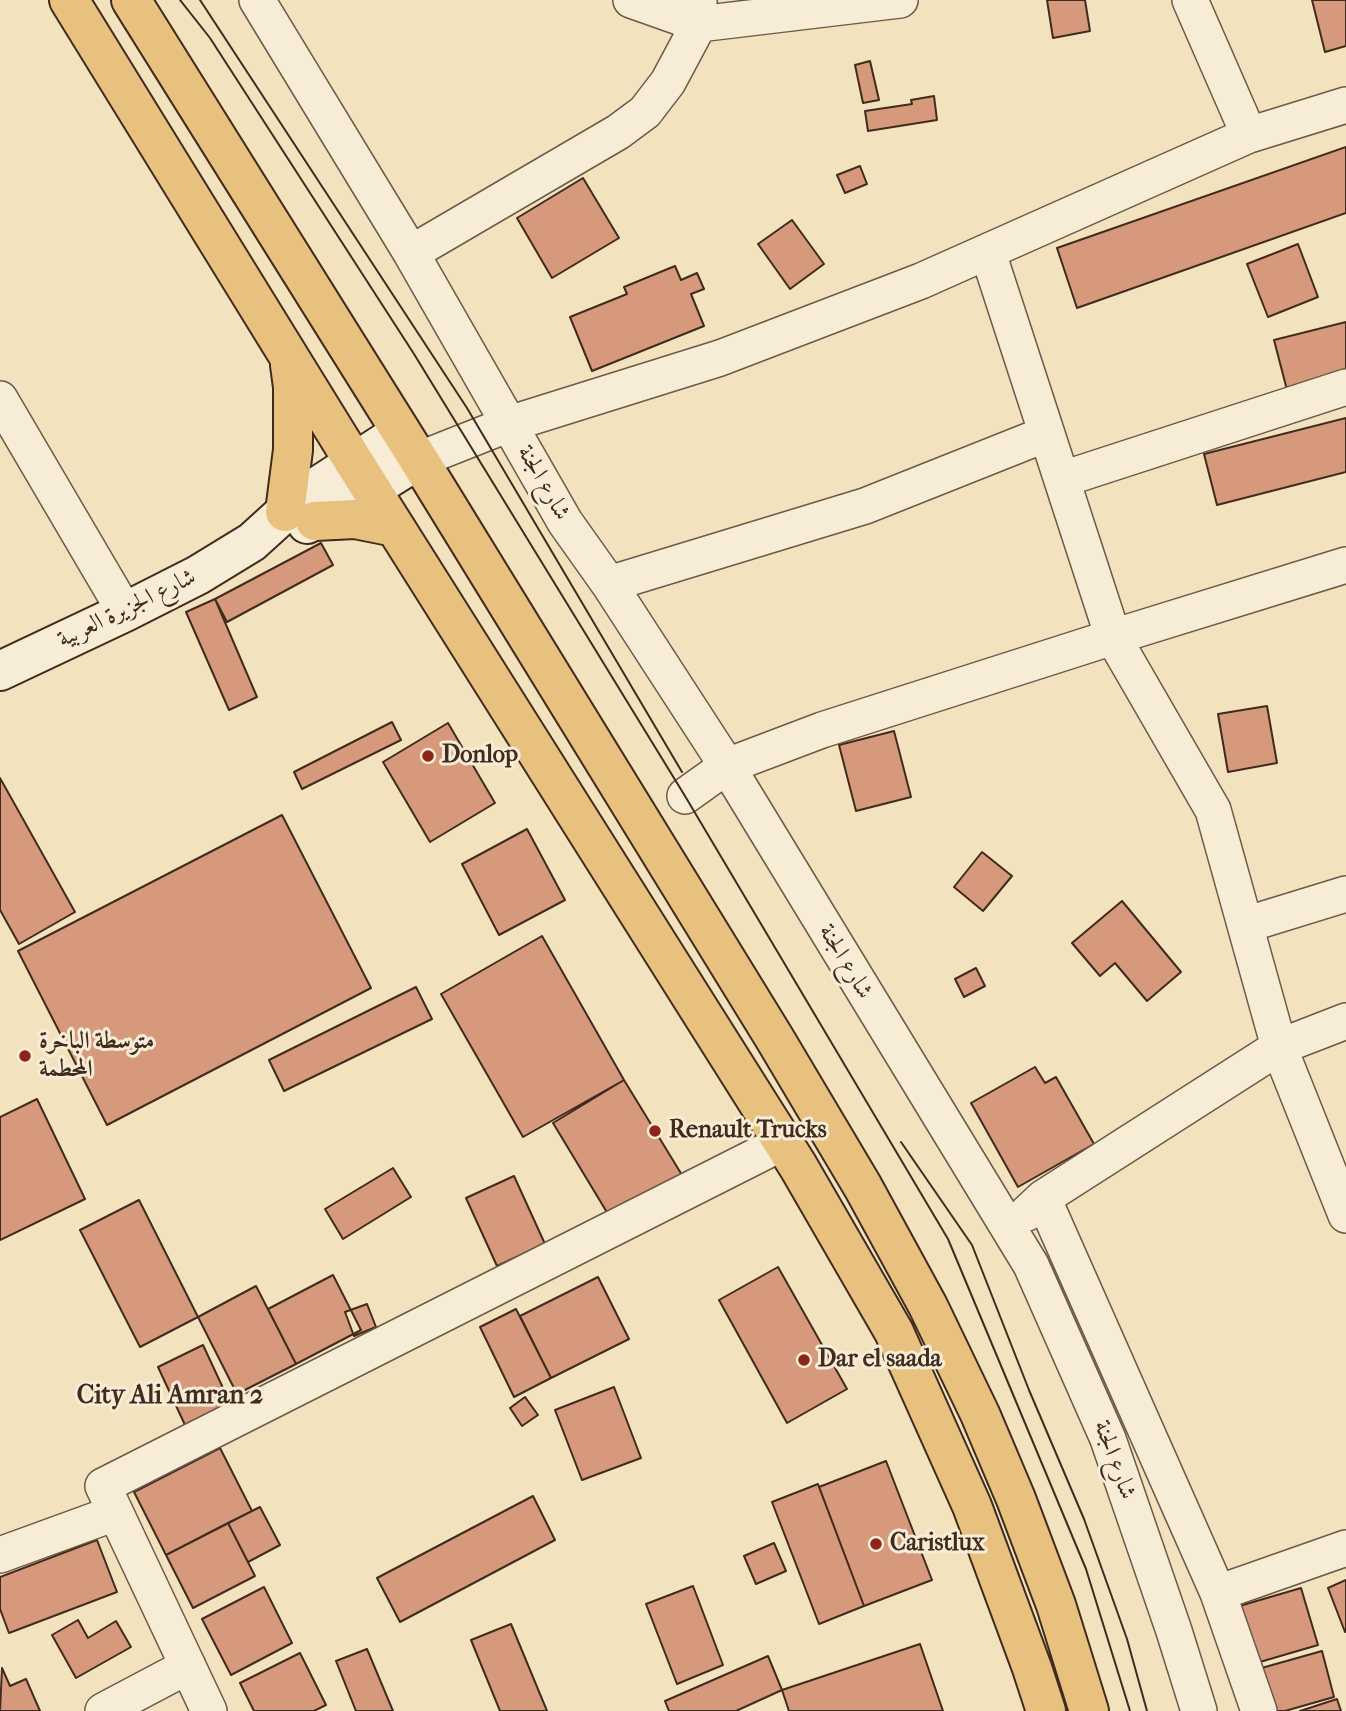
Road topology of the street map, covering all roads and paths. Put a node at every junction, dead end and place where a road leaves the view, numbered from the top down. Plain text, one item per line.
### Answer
1 (69, 0) edge
2 (131, 0) edge
3 (257, 0) edge
4 (631, 0) edge
5 (900, 0) edge
6 (1191, 0) edge
7 (699, 12) edge
8 (1346, 105) edge
9 (1249, 135) junction
10 (411, 253) junction
11 (988, 253) junction
12 (289, 356) junction
13 (1346, 387) edge
14 (0, 399) edge
15 (509, 424) junction
16 (1046, 434) junction
17 (410, 446) junction
18 (362, 476) junction
19 (1063, 479) junction
20 (300, 516) junction
21 (395, 527) junction
22 (1346, 565) edge
23 (609, 584) junction
24 (125, 612) junction
25 (1113, 637) junction
26 (0, 671) edge
27 (727, 766) junction
28 (685, 796) dead end
29 (1346, 894) edge
30 (1245, 925) junction
31 (1346, 1021) edge
32 (1279, 1047) junction
33 (782, 1143) junction
34 (1043, 1198) junction
35 (1346, 1215) edge
36 (1009, 1230) junction
37 (115, 1513) junction
38 (1346, 1548) edge
39 (0, 1555) edge
40 (1217, 1593) junction
41 (188, 1666) junction
42 (103, 1711) edge
43 (209, 1711) edge
44 (1046, 1711) edge
45 (1089, 1711) edge
46 (1199, 1711) edge
47 (1259, 1711) edge

1 - 12 main road
2 - 17 main road
3 - 10 street, شارع الجنة
4 - 7 street
5 - 7 street
6 - 9 street
7 - 10 street
8 - 9 street
9 - 11 street
10 - 15 street, شارع الجنة
11 - 15 street
11 - 16 street
12 - 18 main road
12 - 20 main road
13 - 19 street
14 - 24 street
15 - 17 street
15 - 23 street, شارع الجنة
16 - 19 street
16 - 23 street
17 - 18 street, شارع الجزيرة العربية
17 - 45 main road
18 - 20 street, شارع الجزيرة العربية
18 - 21 main road
19 - 25 street
20 - 21 main road
20 - 24 street, شارع الجزيرة العربية
21 - 33 main road
22 - 25 street
23 - 27 street, شارع الجنة
24 - 26 street, شارع الجزيرة العربية
25 - 27 street
25 - 30 street
27 - 28 street
27 - 36 street, شارع الجنة
29 - 30 street
30 - 32 street
31 - 32 street
32 - 34 street
32 - 35 street
33 - 37 street
33 - 44 main road
34 - 36 street
34 - 40 street
36 - 46 street, شارع الجنة
37 - 39 street
37 - 41 street
38 - 40 street
40 - 47 street
41 - 42 street
41 - 43 street

